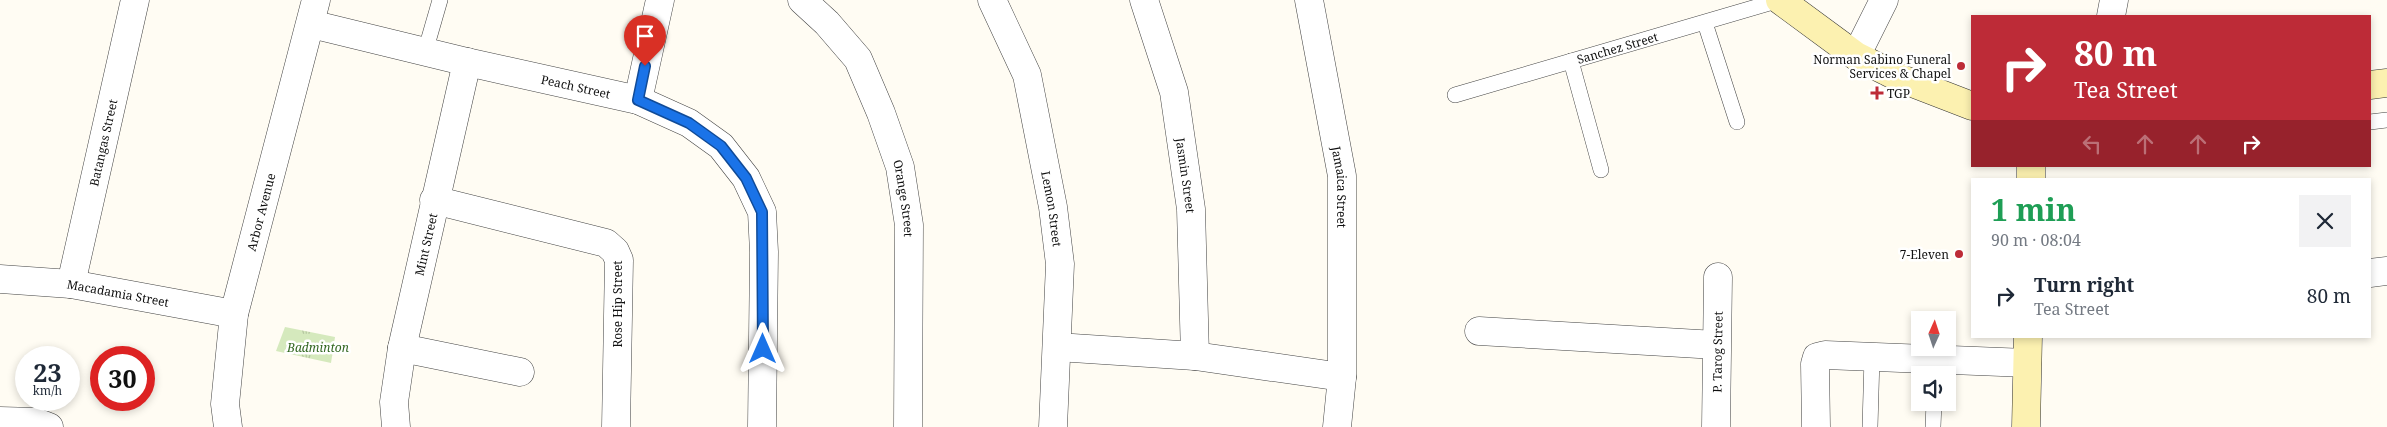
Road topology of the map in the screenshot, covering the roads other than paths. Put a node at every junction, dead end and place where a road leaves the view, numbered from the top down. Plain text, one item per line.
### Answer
1 (135, 0) edge
2 (440, 0) edge
3 (660, 0) edge
4 (802, 0) edge
5 (992, 0) edge
6 (1144, 0) edge
7 (1309, 0) edge
8 (1780, 0) edge
9 (1884, 0) edge
10 (2114, 0) edge
11 (314, 12) edge
12 (2111, 15) edge
13 (1704, 23) junction
14 (425, 52) junction
15 (1856, 56) junction
16 (467, 62) junction
17 (1570, 62) junction
18 (2387, 83) edge
19 (2371, 85) edge
20 (1455, 95) dead end
21 (638, 100) junction
22 (1971, 106) edge
23 (2387, 120) edge
24 (1737, 122) dead end
25 (2371, 122) edge
26 (1600, 170) dead end
27 (434, 200) junction
28 (2387, 271) edge
29 (2371, 273) edge
30 (1718, 277) dead end
31 (0, 279) edge
32 (71, 284) junction
33 (234, 314) junction
34 (1479, 331) dead end
35 (2028, 338) edge
36 (1716, 345) junction
37 (1057, 347) junction
38 (402, 348) junction
39 (1195, 356) junction
40 (1872, 357) junction
41 (2027, 363) junction
42 (1929, 366) edge
43 (1956, 366) edge
44 (520, 372) dead end
45 (1342, 377) junction
46 (1934, 411) edge
47 (0, 421) edge
48 (49, 427) edge
49 (228, 427) edge
50 (396, 427) edge
51 (616, 427) edge
52 (762, 427) edge
53 (908, 427) edge
54 (1053, 427) edge
55 (1337, 427) edge
56 (1716, 427) edge
57 (1816, 427) edge
58 (1870, 427) edge
59 (1933, 427) edge
60 (2026, 427) edge

1 - 32 street, Batangas Street
2 - 14 lane
3 - 21 street
4 - 53 street, Orange Street
5 - 37 street, Lemon Street
6 - 39 street, Jasmin Street
7 - 45 street, Jamaica Street
8 - 13 lane, Sanchez Street
8 - 15 main road
9 - 15 street
10 - 12 street
11 - 14 street, Peach Street
11 - 33 street, Arbor Avenue
13 - 17 lane, Sanchez Street
13 - 24 lane
14 - 16 street, Peach Street
15 - 22 main road
16 - 21 street, Peach Street
16 - 27 street, Mint Street
17 - 20 lane, Sanchez Street
17 - 26 lane
18 - 19 main road
21 - 52 street, Peach Street
23 - 25 lane
27 - 38 street, Mint Street
27 - 51 street, Rose Hip Street
28 - 29 street
30 - 36 street, P. Tarog Street
31 - 32 street, Macadamia Street
32 - 33 street, Macadamia Street
33 - 49 street, Arbor Avenue
34 - 36 street
35 - 41 main road
36 - 56 street, P. Tarog Street
37 - 39 street
37 - 54 street, Lemon Street
38 - 44 street
38 - 50 street, Mint Street
39 - 45 street
40 - 42 street
40 - 57 street
40 - 58 lane
41 - 43 street
41 - 60 main road
45 - 55 street, Jamaica Street
46 - 59 lane
47 - 48 street

